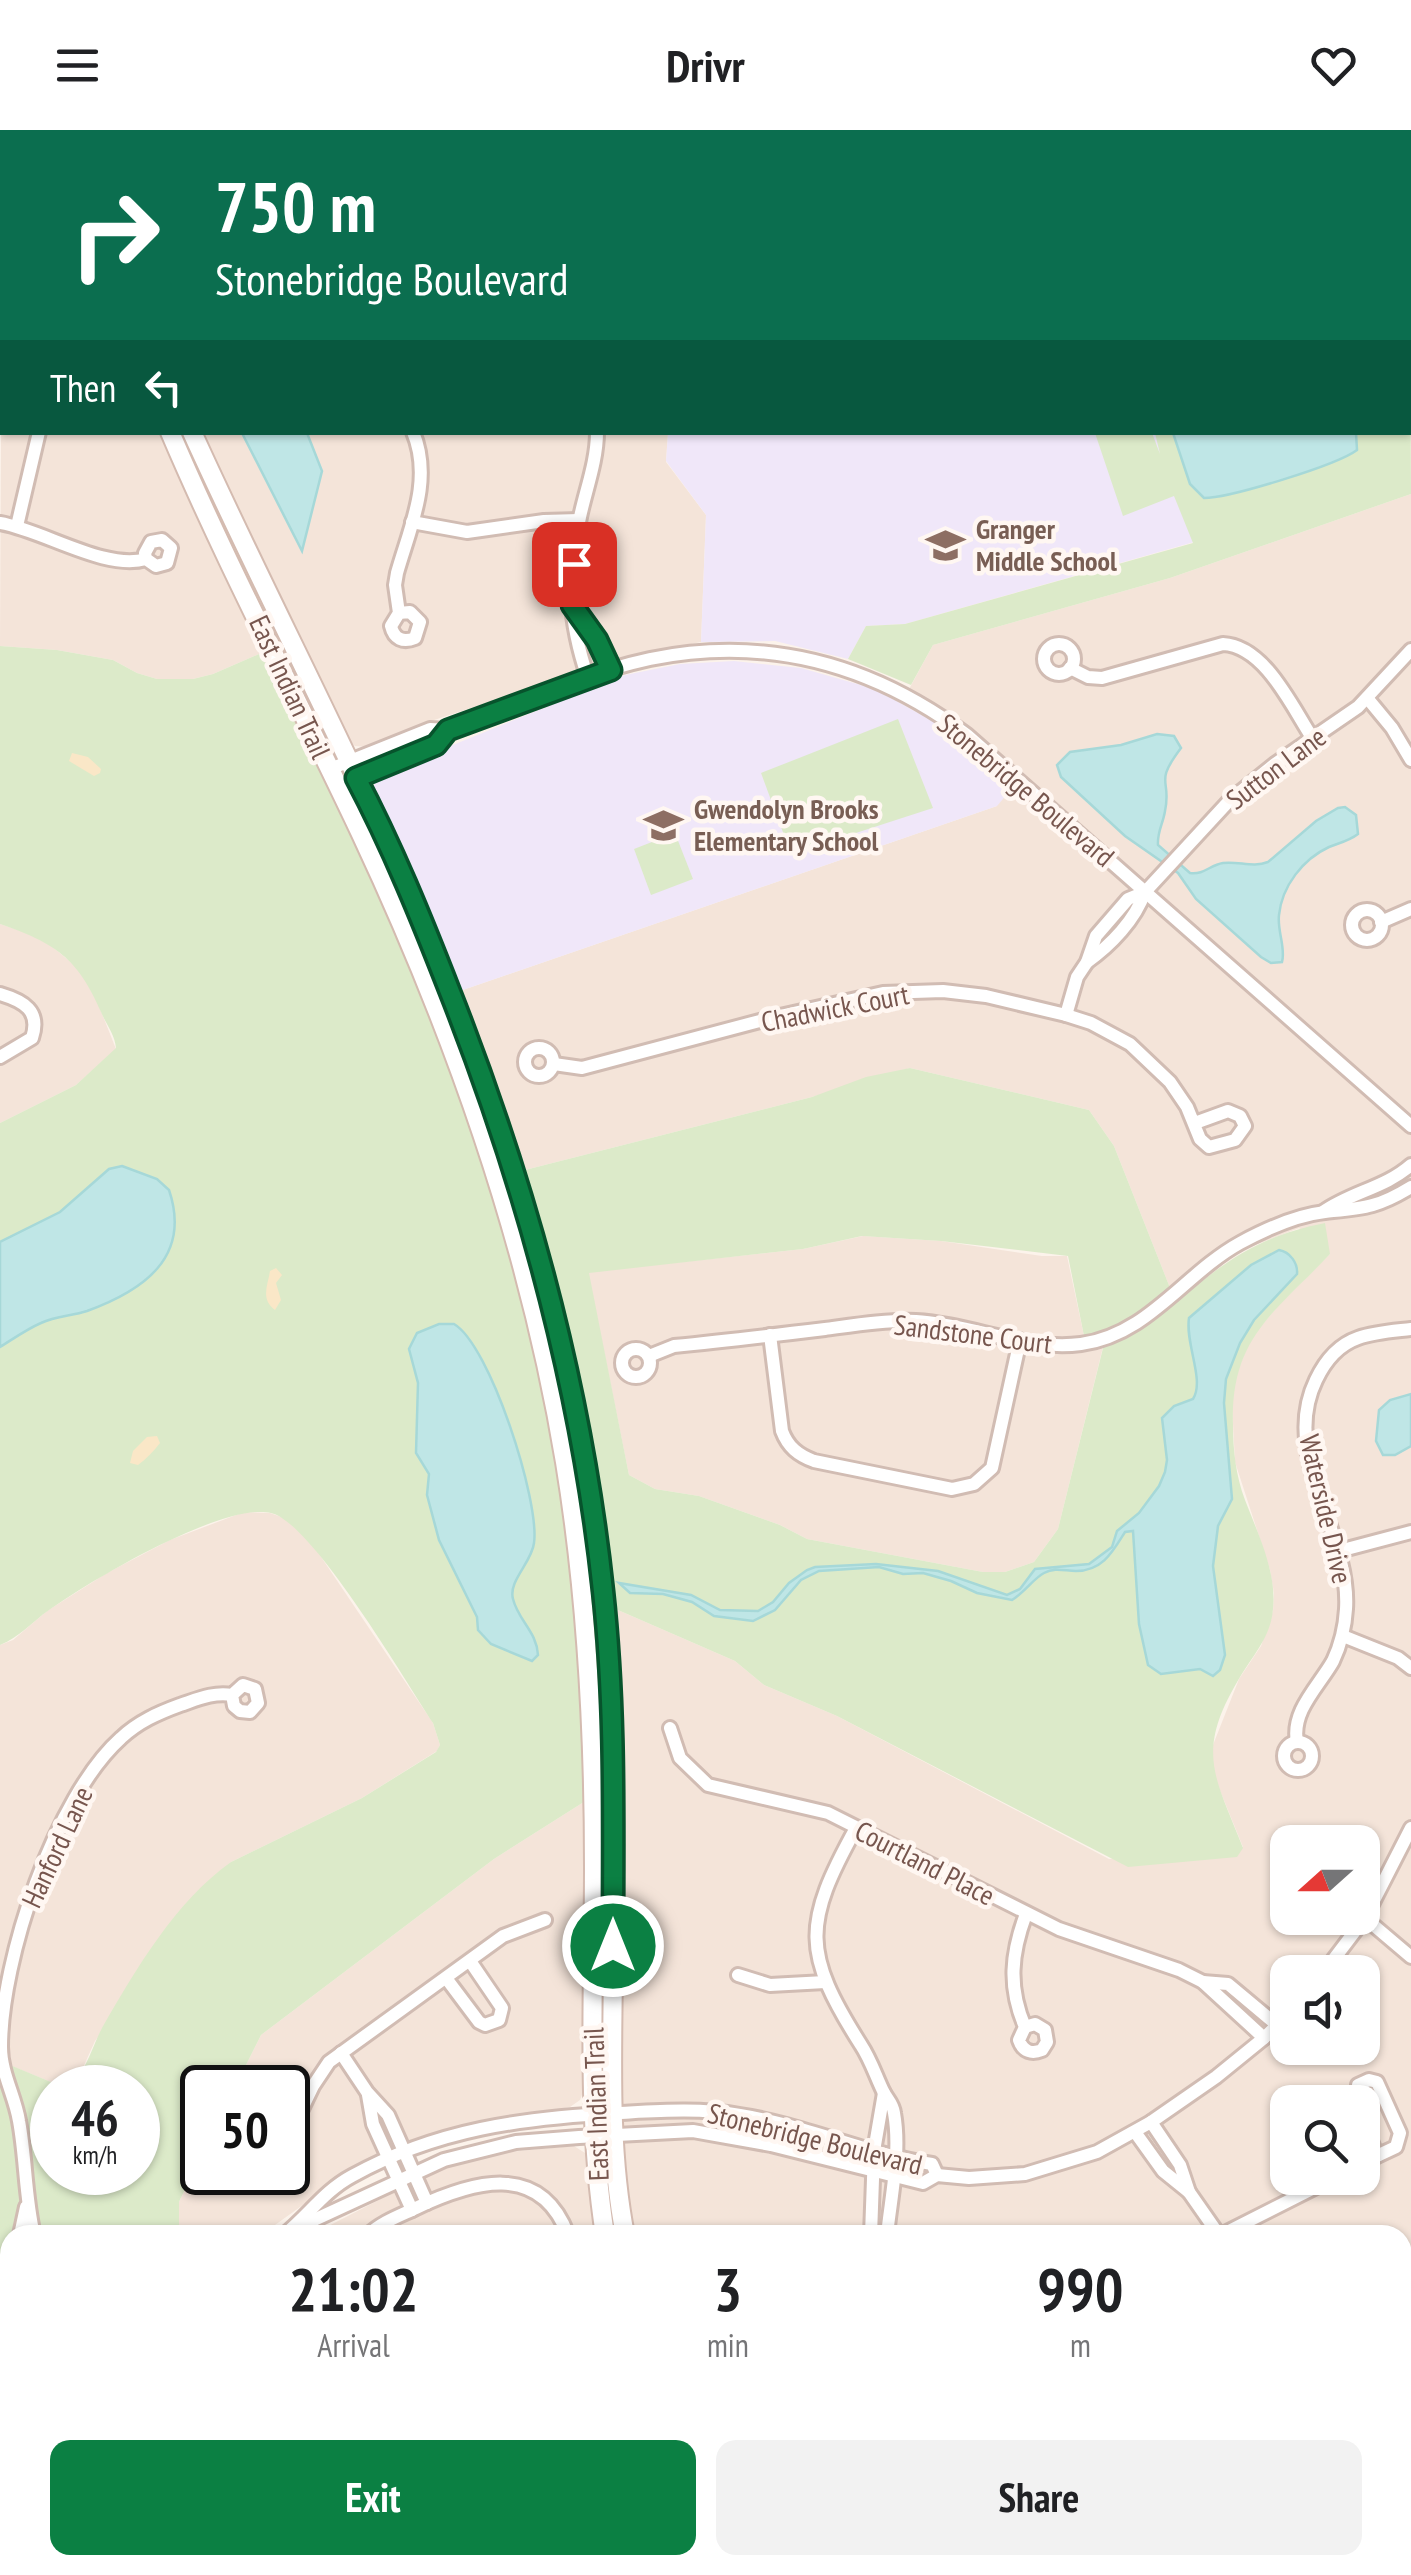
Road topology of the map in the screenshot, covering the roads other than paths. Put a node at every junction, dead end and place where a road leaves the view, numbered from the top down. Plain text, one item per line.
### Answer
1 (38, 435) edge
2 (171, 435) edge
3 (193, 435) edge
4 (415, 435) edge
5 (597, 435) edge
6 (580, 520) junction
7 (412, 522) junction
8 (0, 523) edge
9 (17, 526) junction
10 (146, 559) dead end
11 (572, 605) junction
12 (400, 613) dead end
13 (1411, 650) edge
14 (1070, 668) dead end
15 (611, 670) junction
16 (588, 678) junction
17 (1368, 699) junction
18 (1313, 739) junction
19 (1411, 760) edge
20 (352, 770) junction
21 (334, 778) junction
22 (1145, 892) junction
23 (1411, 910) edge
24 (1381, 922) dead end
25 (0, 994) edge
26 (1066, 1014) junction
27 (0, 1057) edge
28 (554, 1064) dead end
29 (1195, 1123) dead end
30 (1411, 1126) edge
31 (1411, 1165) edge
32 (1411, 1187) edge
33 (1324, 1212) junction
34 (1411, 1328) edge
35 (770, 1335) junction
36 (1020, 1340) junction
37 (649, 1356) dead end
38 (1411, 1532) edge
39 (1339, 1551) junction
40 (1343, 1636) junction
41 (1404, 1659) edge
42 (1411, 1668) edge
43 (232, 1695) dead end
44 (670, 1728) dead end
45 (1297, 1742) dead end
46 (856, 1828) junction
47 (1411, 1828) edge
48 (1380, 1889) edge
49 (1026, 1914) junction
50 (545, 1920) dead end
51 (1380, 1931) edge
52 (1352, 1935) edge
53 (1337, 1955) edge
54 (1411, 1957) edge
55 (470, 1960) junction
56 (738, 1976) dead end
57 (446, 1978) junction
58 (825, 1982) junction
59 (1203, 1982) junction
60 (1270, 2011) edge
61 (1026, 2027) dead end
62 (1270, 2032) edge
63 (1264, 2038) junction
64 (342, 2054) junction
65 (1380, 2088) edge
66 (367, 2092) junction
67 (884, 2093) junction
68 (310, 2094) edge
69 (613, 2113) junction
70 (593, 2115) junction
71 (1151, 2122) junction
72 (1135, 2132) junction
73 (594, 2136) junction
74 (614, 2136) junction
75 (874, 2151) junction
76 (404, 2153) junction
77 (1380, 2155) edge
78 (895, 2159) junction
79 (388, 2160) junction
80 (414, 2172) junction
81 (874, 2172) junction
82 (937, 2175) junction
83 (892, 2177) junction
84 (398, 2180) junction
85 (1188, 2192) junction
86 (1300, 2195) edge
87 (427, 2202) junction
88 (26, 2204) junction
89 (412, 2210) junction
90 (298, 2224) joint
91 (22, 2225) edge
92 (31, 2225) edge
93 (382, 2225) edge
94 (563, 2225) edge
95 (604, 2225) edge
96 (624, 2225) edge
97 (871, 2225) edge
98 (887, 2225) edge
99 (1213, 2225) edge
100 (1240, 2225) edge

1 - 9 street
2 - 21 main road, East Indian Trail
3 - 20 main road, East Indian Trail
4 - 7 street
5 - 6 street
6 - 7 street
6 - 11 street
7 - 12 street
8 - 9 street
9 - 10 street
11 - 15 street
11 - 16 street
13 - 17 street, Sutton Lane
14 - 18 street
15 - 16 street, Stonebridge Boulevard
15 - 22 street, Stonebridge Boulevard
16 - 20 street, Stonebridge Boulevard
17 - 18 street, Sutton Lane
17 - 19 street
18 - 22 street, Sutton Lane
20 - 21 street, Stonebridge Boulevard
20 - 69 main road, East Indian Trail
21 - 70 main road, East Indian Trail
22 - 26 street, Sutton Lane
22 - 30 street, Stonebridge Boulevard
23 - 24 street
25 - 27 street
26 - 28 street, Chadwick Court
26 - 29 street, Chadwick Court
31 - 33 street, Sandstone Court
32 - 33 street, Sandstone Court
33 - 36 street, Sandstone Court
34 - 39 street, Waterside Drive
35 - 36 street, Sandstone Court
35 - 36 street
35 - 37 street, Sandstone Court
38 - 39 street
39 - 40 street, Waterside Drive
40 - 41 street
40 - 45 street, Waterside Drive
41 - 42 street
43 - 88 street, Hanford Lane
44 - 46 street, Courtland Place
46 - 49 street, Courtland Place
46 - 58 street
47 - 48 street
49 - 59 street, Courtland Place
49 - 61 street
50 - 55 street
51 - 54 street
52 - 53 street
55 - 57 street
55 - 57 street
56 - 58 street
57 - 64 street
58 - 67 street
59 - 60 street, Courtland Place
59 - 63 street, Courtland Place
62 - 63 street, Stonebridge Boulevard
63 - 71 street, Stonebridge Boulevard
64 - 66 street
64 - 68 street
65 - 77 street
66 - 76 street
66 - 79 street
67 - 75 street
67 - 78 street
69 - 70 street, Stonebridge Boulevard
69 - 74 main road, East Indian Trail
69 - 75 street, Stonebridge Boulevard
70 - 73 main road, East Indian Trail
70 - 76 street, Stonebridge Boulevard
71 - 72 street, Stonebridge Boulevard
71 - 85 street
72 - 82 street, Stonebridge Boulevard
72 - 85 street
73 - 74 street, Stonebridge Boulevard
73 - 80 street, Stonebridge Boulevard
73 - 95 main road, East Indian Trail
74 - 81 street, Stonebridge Boulevard
74 - 96 main road, East Indian Trail
75 - 78 street, Stonebridge Boulevard
75 - 81 street
76 - 79 street, Stonebridge Boulevard
76 - 80 street
78 - 82 street, Stonebridge Boulevard
78 - 83 street
79 - 84 street
79 - 90 street, Stonebridge Boulevard
80 - 84 street, Stonebridge Boulevard
80 - 87 street
81 - 83 street, Stonebridge Boulevard
81 - 97 street
82 - 83 street, Stonebridge Boulevard
83 - 98 street
84 - 89 street
84 - 90 street, Stonebridge Boulevard
85 - 99 street
86 - 100 street
87 - 89 street
87 - 94 street
88 - 91 street, Hanford Lane
88 - 92 street, Hanford Lane
89 - 93 street

